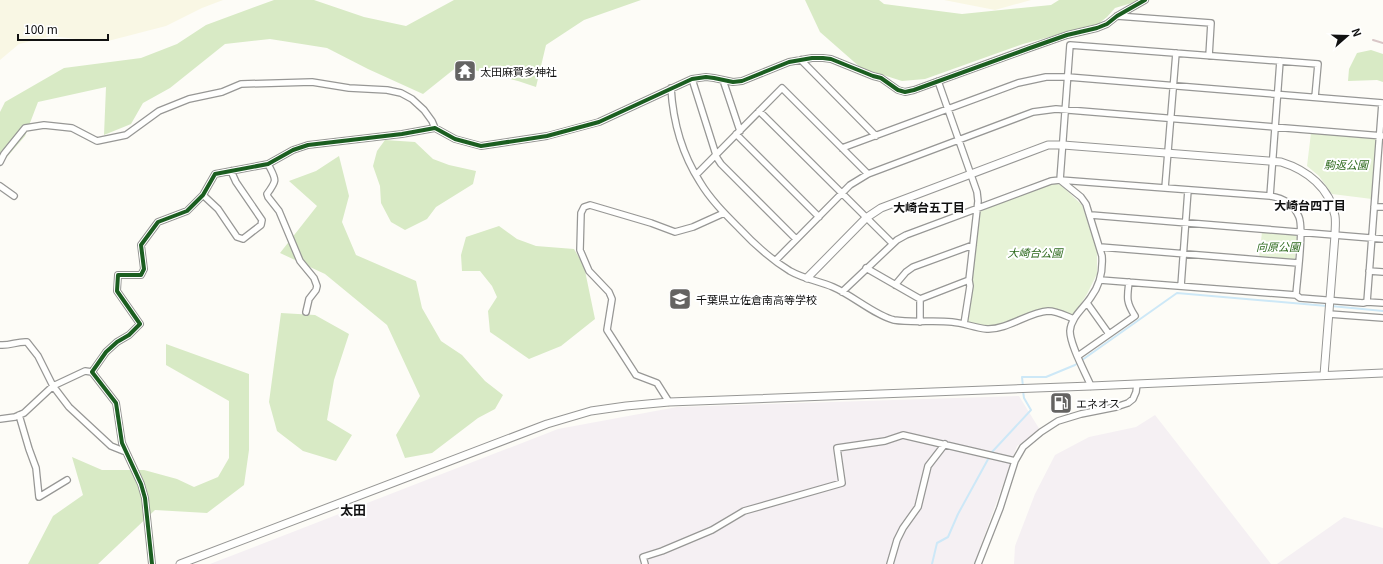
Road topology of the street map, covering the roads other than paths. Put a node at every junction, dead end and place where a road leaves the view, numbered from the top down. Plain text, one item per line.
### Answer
1 (1146, 0) edge
2 (1117, 16) junction
3 (1176, 53) junction
4 (1209, 56) junction
5 (800, 60) junction
6 (1280, 61) junction
7 (1068, 77) junction
8 (692, 79) junction
9 (724, 80) junction
10 (938, 81) junction
11 (1173, 86) junction
12 (671, 88) junction
13 (1278, 94) junction
14 (1315, 97) junction
15 (1382, 103) edge
16 (948, 109) junction
17 (1065, 110) junction
18 (759, 111) junction
19 (1171, 119) junction
20 (1275, 127) junction
21 (434, 128) junction
22 (738, 133) junction
23 (1381, 135) edge
24 (876, 136) junction
25 (959, 140) junction
26 (1062, 145) junction
27 (842, 148) junction
28 (1168, 153) junction
29 (717, 154) junction
30 (1273, 161) junction
31 (0, 162) edge
32 (268, 164) junction
33 (231, 171) junction
34 (1380, 172) edge
35 (971, 173) junction
36 (868, 174) junction
37 (696, 175) junction
38 (1060, 180) junction
39 (0, 186) edge
40 (1165, 188) junction
41 (1188, 190) junction
42 (842, 193) junction
43 (203, 195) junction
44 (14, 196) dead end
45 (1270, 196) junction
46 (1374, 206) junction
47 (1383, 207) edge
48 (977, 208) junction
49 (724, 213) junction
50 (1091, 215) junction
51 (819, 217) junction
52 (866, 218) junction
53 (1186, 223) junction
54 (1301, 232) junction
55 (1335, 235) junction
56 (1372, 238) junction
57 (796, 239) junction
58 (1383, 239) edge
59 (892, 243) junction
60 (973, 245) junction
61 (1100, 247) junction
62 (1183, 254) junction
63 (776, 260) junction
64 (1298, 263) junction
65 (866, 268) junction
66 (1369, 271) junction
67 (1383, 272) edge
68 (807, 278) junction
69 (969, 280) junction
70 (1100, 280) junction
71 (1129, 282) junction
72 (896, 285) junction
73 (1181, 286) junction
74 (842, 292) junction
75 (1296, 295) junction
76 (920, 299) junction
77 (1330, 300) junction
78 (1367, 302) junction
79 (1087, 303) junction
80 (1383, 303) edge
81 (306, 312) dead end
82 (1329, 314) junction
83 (1074, 318) junction
84 (1383, 318) edge
85 (920, 322) junction
86 (964, 324) junction
87 (1109, 334) junction
88 (0, 345) edge
89 (1078, 356) junction
90 (92, 372) junction
91 (1383, 373) edge
92 (1324, 375) junction
93 (1137, 384) junction
94 (53, 386) junction
95 (1091, 386) junction
96 (669, 402) junction
97 (19, 416) junction
98 (0, 419) edge
99 (944, 444) junction
100 (126, 452) junction
101 (1015, 461) junction
102 (67, 480) dead end
103 (152, 564) edge
104 (180, 564) edge
105 (645, 564) edge
106 (890, 564) edge
107 (978, 564) edge

1 - 2 street
2 - 4 street
2 - 10 street
3 - 4 street
3 - 7 street
3 - 11 street
4 - 6 street
5 - 9 street
5 - 10 street
5 - 24 street
6 - 13 street
6 - 14 street
7 - 11 street
7 - 16 street
7 - 17 street
8 - 9 street
8 - 12 street
8 - 29 street
9 - 22 street
10 - 16 street
11 - 13 street
11 - 19 street
12 - 21 street
12 - 37 street
13 - 14 street
13 - 20 street
14 - 15 street
15 - 23 street
16 - 24 street
16 - 25 street
17 - 19 street
17 - 25 street
17 - 26 street
18 - 22 street
18 - 27 street
18 - 42 street
19 - 20 street
19 - 28 street
20 - 23 street
20 - 30 street
21 - 31 street
21 - 32 street
22 - 29 street
22 - 51 street
23 - 34 street
24 - 27 street
25 - 35 street
25 - 36 street
26 - 28 street
26 - 35 street
26 - 38 street
27 - 36 street
28 - 30 street
28 - 40 street
29 - 37 street
29 - 57 street
30 - 45 street
30 - 55 street
32 - 33 street
32 - 81 street
33 - 43 street
33 - 43 street
34 - 46 street
35 - 48 street
35 - 52 street
36 - 42 street
37 - 49 street
38 - 40 street
38 - 48 street
38 - 50 street
39 - 44 street
40 - 41 street
41 - 45 street
41 - 53 street
42 - 51 street
42 - 52 street
43 - 90 street
45 - 54 street
46 - 47 street
46 - 56 street
48 - 59 street
48 - 60 street
49 - 63 street
49 - 96 street
50 - 53 street
50 - 61 street
51 - 57 street
52 - 59 street
52 - 68 street
53 - 54 street
53 - 62 street
54 - 55 street
54 - 64 street
55 - 56 street
55 - 77 street
56 - 58 street
56 - 66 street
57 - 63 street
59 - 65 street
60 - 69 street
60 - 72 street
61 - 62 street
61 - 70 street
62 - 64 street
62 - 73 street
63 - 68 street
64 - 75 street
65 - 72 street
65 - 74 street
66 - 67 street
66 - 78 street
68 - 74 street
69 - 76 street
69 - 86 street
70 - 71 street
70 - 79 street
71 - 73 street
71 - 87 street
72 - 76 street
73 - 75 street
74 - 85 street
75 - 77 street
76 - 85 street
77 - 78 street
77 - 82 street
78 - 80 street
79 - 83 street
79 - 87 street
82 - 84 street
82 - 92 street
83 - 86 street
83 - 89 street
85 - 86 street
87 - 89 street
88 - 94 street
89 - 95 street
90 - 94 street
90 - 100 street
91 - 92 street
92 - 93 street
93 - 95 street
93 - 101 street
94 - 97 street
94 - 100 street
95 - 96 street
96 - 104 street
97 - 98 street
97 - 102 street
99 - 101 street
99 - 105 street
99 - 106 street
100 - 103 street
101 - 107 street

